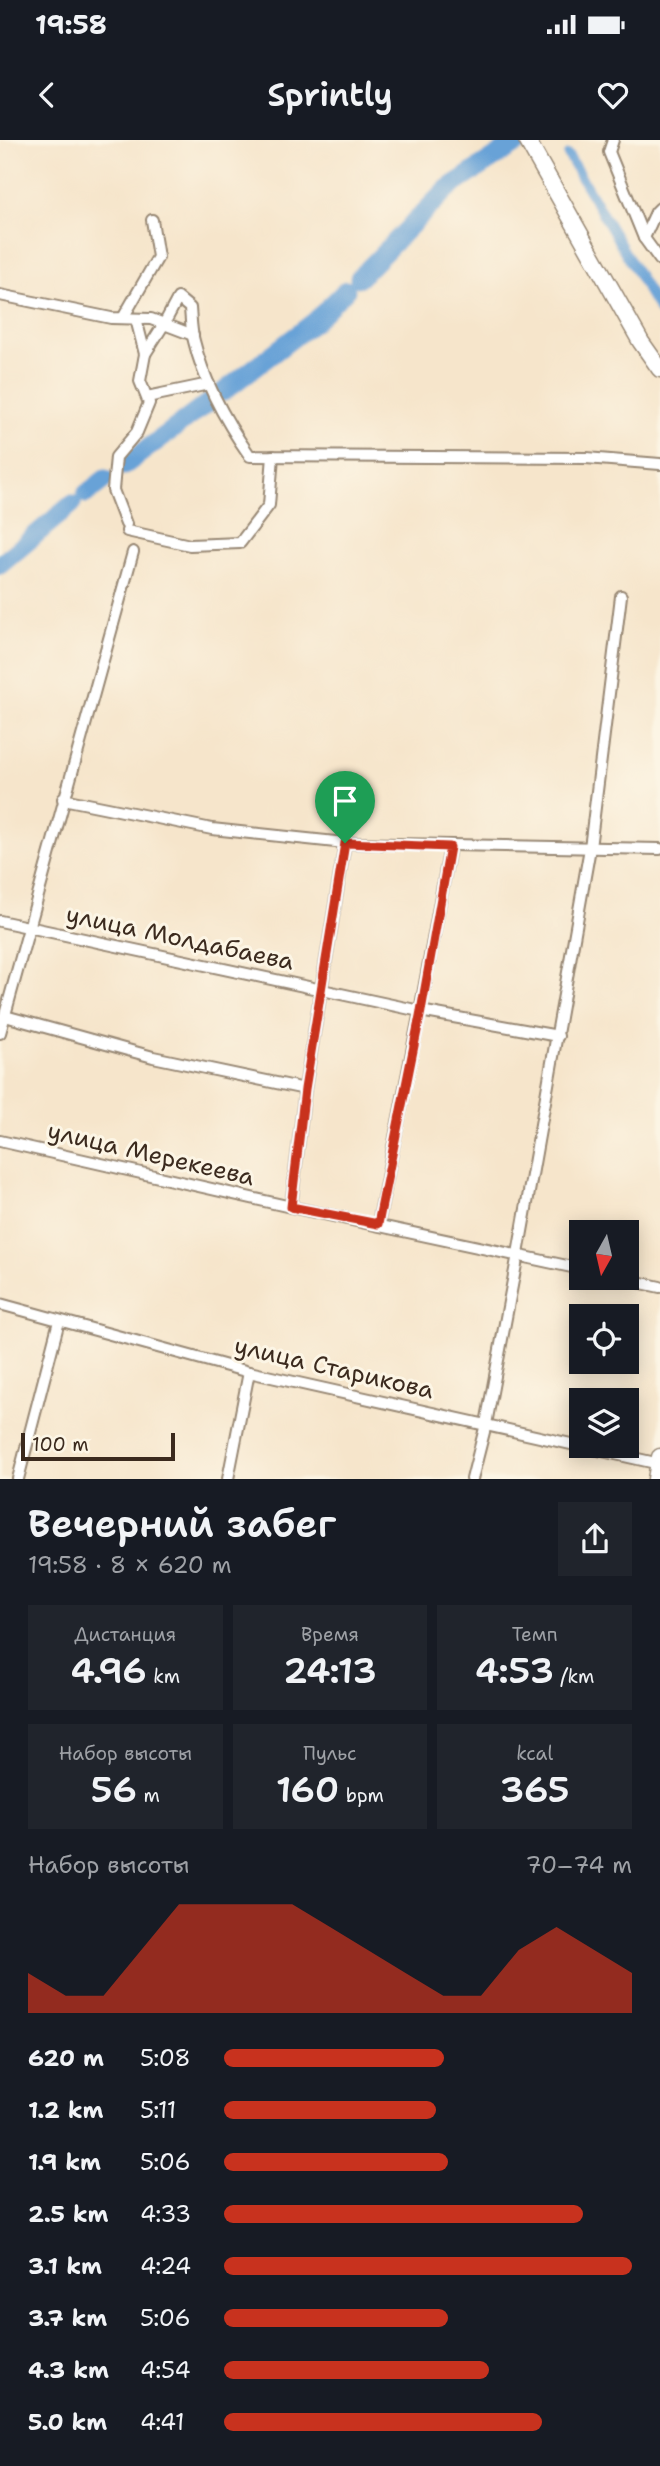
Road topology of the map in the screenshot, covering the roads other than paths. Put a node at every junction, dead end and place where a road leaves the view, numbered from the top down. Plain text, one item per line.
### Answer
1 (527, 140) edge
2 (613, 140) edge
3 (660, 208) edge
4 (152, 220) dead end
5 (644, 238) junction
6 (660, 261) edge
7 (0, 295) edge
8 (123, 318) junction
9 (136, 319) junction
10 (164, 324) junction
11 (193, 335) junction
12 (145, 354) junction
13 (660, 369) edge
14 (209, 384) junction
15 (147, 397) junction
16 (273, 456) junction
17 (660, 464) edge
18 (133, 552) dead end
19 (621, 596) dead end
20 (63, 799) junction
21 (345, 843) junction
22 (450, 847) junction
23 (590, 848) junction
24 (660, 849) edge
25 (0, 921) edge
26 (29, 927) junction
27 (322, 989) junction
28 (421, 1011) junction
29 (5, 1016) junction
30 (0, 1033) edge
31 (558, 1036) junction
32 (305, 1089) junction
33 (0, 1141) edge
34 (291, 1207) junction
35 (378, 1224) junction
36 (518, 1254) junction
37 (569, 1266) edge
38 (639, 1282) edge
39 (660, 1287) edge
40 (0, 1304) edge
41 (59, 1321) junction
42 (249, 1372) junction
43 (485, 1424) junction
44 (659, 1466) edge
45 (18, 1479) edge
46 (228, 1479) edge
47 (472, 1479) edge

1 - 13 street
2 - 5 street
3 - 5 street
4 - 8 street
5 - 6 street
7 - 8 street
8 - 9 street
9 - 10 street
9 - 12 street
10 - 11 street
10 - 11 street
10 - 12 street
11 - 14 street
12 - 15 street
14 - 15 street
14 - 16 street
15 - 16 street
16 - 17 street
18 - 20 street
19 - 23 street
20 - 21 street
20 - 26 street
21 - 22 street
21 - 27 street
22 - 23 street
22 - 28 street
23 - 24 street
23 - 31 street
25 - 26 street, улица Молдабаева
26 - 27 street, улица Молдабаева
26 - 29 street
27 - 28 street, улица Молдабаева
27 - 32 street
28 - 31 street, улица Молдабаева
28 - 35 street
29 - 30 street
29 - 32 street
31 - 36 street
32 - 34 street
33 - 34 street, улица Мерекеева
34 - 35 street, улица Мерекеева
35 - 36 street, улица Мерекеева
36 - 37 street, улица Мерекеева
36 - 43 street
38 - 39 street
40 - 41 street, улица Старикова
41 - 42 street, улица Старикова
41 - 45 street
42 - 43 street, улица Старикова
42 - 46 street
43 - 44 street, улица Старикова
43 - 47 street

